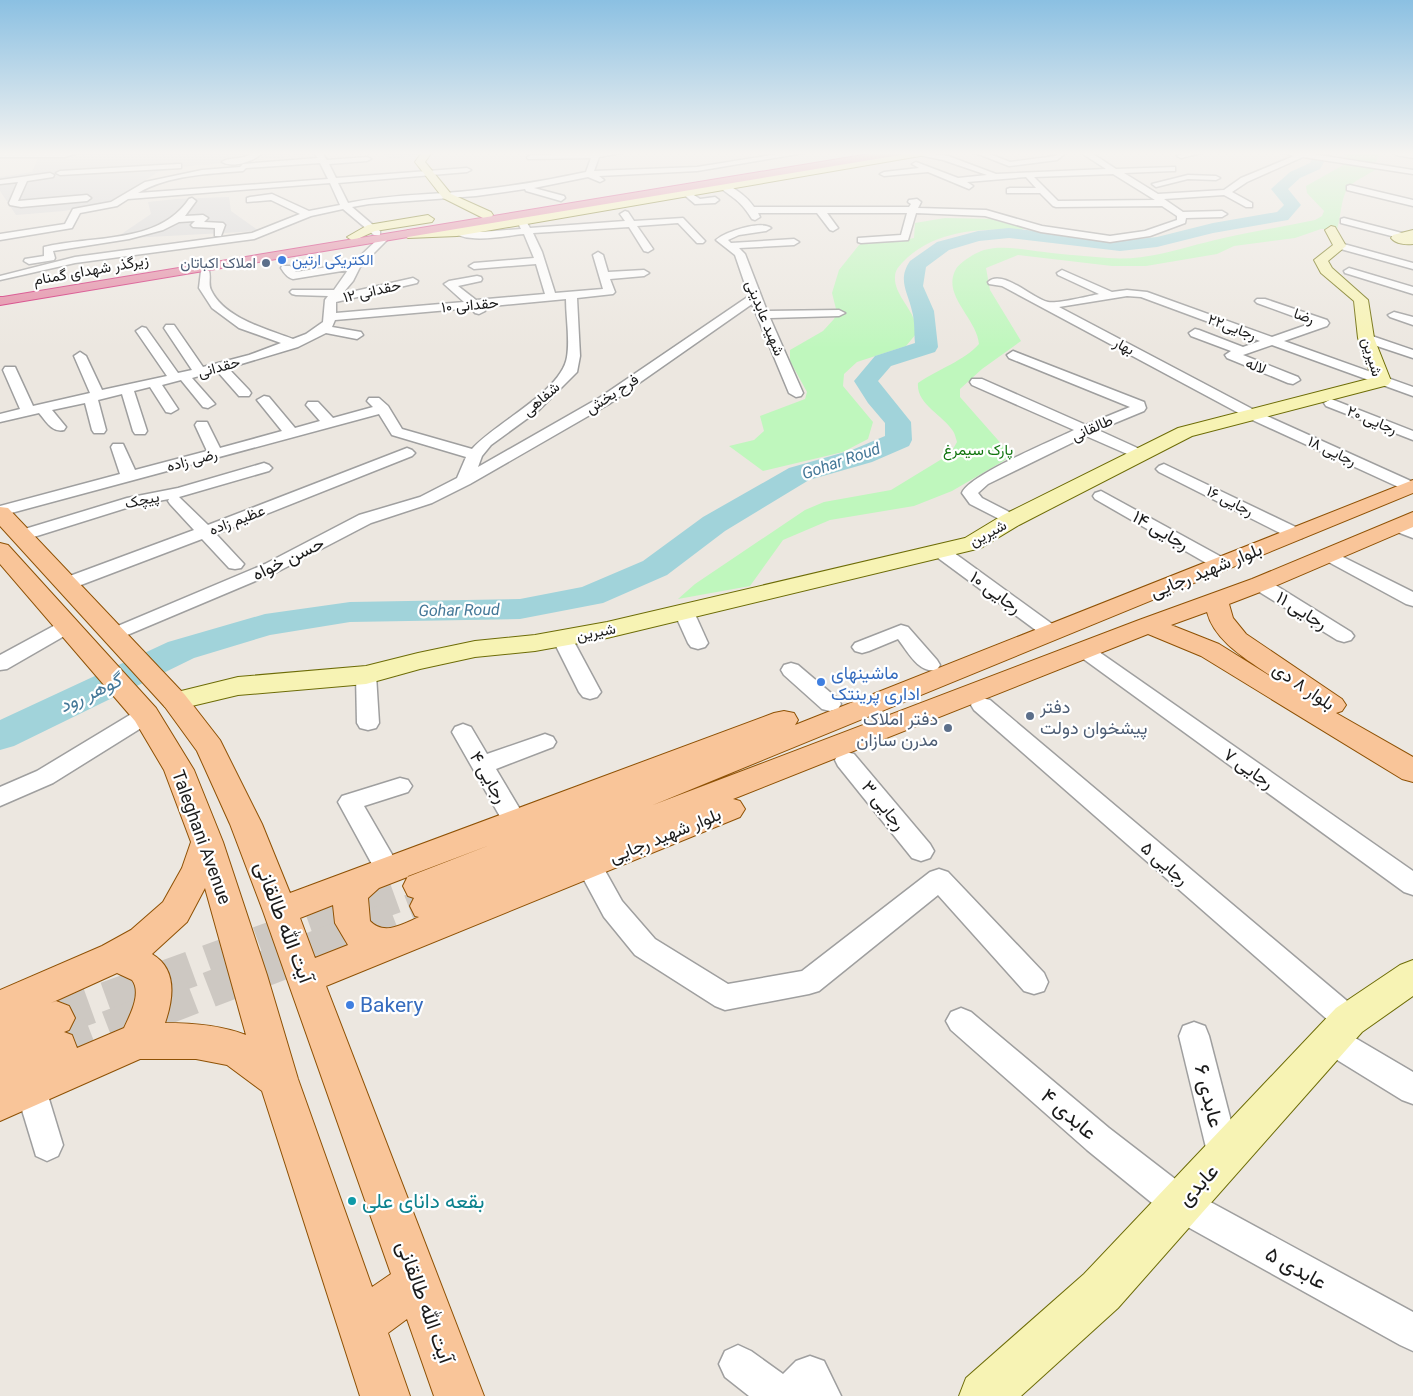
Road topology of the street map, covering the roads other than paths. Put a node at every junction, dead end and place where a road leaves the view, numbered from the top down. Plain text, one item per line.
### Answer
1 (73, 217) edge
2 (275, 217) edge
3 (301, 217) edge
4 (359, 217) edge
5 (422, 217) edge
6 (449, 217) edge
7 (461, 217) edge
8 (511, 217) edge
9 (530, 217) edge
10 (626, 217) edge
11 (826, 217) edge
12 (911, 217) edge
13 (1005, 217) edge
14 (1181, 217) edge
15 (177, 219) joint
16 (426, 220) junction
17 (630, 223) junction
18 (287, 224) junction
19 (525, 227) junction
20 (766, 228) dead end
21 (834, 228) dead end
22 (454, 229) junction
23 (115, 230) dead end
24 (378, 233) junction
25 (1338, 233) junction
26 (134, 234) junction
27 (218, 234) dead end
28 (0, 237) edge
29 (1410, 237) edge
30 (861, 240) dead end
31 (700, 241) dead end
32 (794, 242) dead end
33 (731, 246) junction
34 (648, 249) dead end
35 (293, 250) junction
36 (120, 253) junction
37 (598, 255) dead end
38 (755, 258) dead end
39 (741, 259) junction
40 (539, 261) junction
41 (17, 263) dead end
42 (59, 263) junction
43 (128, 263) dead end
44 (1411, 263) edge
45 (356, 266) junction
46 (474, 266) dead end
47 (286, 268) dead end
48 (1349, 271) dead end
49 (205, 272) junction
50 (644, 272) dead end
51 (1062, 273) dead end
52 (68, 274) dead end
53 (604, 276) junction
54 (477, 279) dead end
55 (413, 281) dead end
56 (994, 282) dead end
57 (1158, 287) dead end
58 (1413, 290) edge
59 (296, 292) dead end
60 (1135, 292) junction
61 (1, 295) edge
62 (1110, 295) junction
63 (334, 296) junction
64 (571, 296) junction
65 (755, 297) junction
66 (551, 298) junction
67 (1261, 301) dead end
68 (1176, 303) junction
69 (476, 305) junction
70 (1046, 306) junction
71 (1154, 312) dead end
72 (839, 313) dead end
73 (763, 315) junction
74 (1394, 315) dead end
75 (330, 316) junction
76 (483, 318) dead end
77 (1413, 321) edge
78 (170, 328) dead end
79 (324, 329) junction
80 (142, 331) dead end
81 (1195, 333) dead end
82 (357, 335) dead end
83 (1366, 338) junction
84 (1272, 341) junction
85 (294, 344) junction
86 (1243, 351) junction
87 (1413, 354) edge
88 (1013, 355) dead end
89 (80, 356) dead end
90 (220, 367) junction
91 (10, 370) dead end
92 (200, 372) junction
93 (179, 377) junction
94 (1293, 380) dead end
95 (1382, 381) junction
96 (977, 382) dead end
97 (154, 383) junction
98 (127, 389) junction
99 (1413, 392) edge
100 (244, 393) dead end
101 (796, 393) dead end
102 (94, 396) junction
103 (264, 400) dead end
104 (1331, 403) dead end
105 (208, 404) dead end
106 (313, 405) dead end
107 (171, 409) dead end
108 (35, 410) junction
109 (1253, 415) junction
110 (0, 418) edge
111 (330, 423) junction
112 (202, 425) dead end
113 (59, 426) dead end
114 (100, 430) dead end
115 (1086, 430) junction
116 (140, 431) dead end
117 (291, 433) junction
118 (1413, 436) edge
119 (118, 446) dead end
120 (215, 453) junction
121 (407, 453) dead end
122 (1139, 454) junction
123 (475, 455) junction
124 (264, 468) dead end
125 (1164, 469) dead end
126 (130, 476) junction
127 (464, 481) junction
128 (1412, 486) edge
129 (1101, 496) dead end
130 (176, 502) dead end
131 (0, 512) edge
132 (1011, 520) junction
133 (1408, 526) edge
134 (204, 533) junction
135 (1296, 534) junction
136 (21, 536) junction
137 (0, 550) edge
138 (940, 551) junction
139 (1329, 555) junction
140 (235, 564) dead end
141 (1221, 564) junction
142 (66, 584) junction
143 (1260, 584) junction
144 (1413, 600) edge
145 (1216, 601) junction
146 (684, 612) junction
147 (1148, 625) junction
148 (66, 626) junction
149 (1052, 633) junction
150 (113, 635) junction
151 (1344, 636) dead end
152 (562, 638) junction
153 (1237, 640) junction
154 (698, 643) dead end
155 (862, 647) dead end
156 (1210, 650) junction
157 (1084, 651) junction
158 (0, 664) edge
159 (930, 665) junction
160 (1008, 666) junction
161 (792, 670) dead end
162 (366, 675) junction
163 (590, 692) dead end
164 (175, 701) junction
165 (830, 704) junction
166 (982, 705) junction
167 (145, 714) junction
168 (368, 723) dead end
169 (464, 732) dead end
170 (545, 742) dead end
171 (1413, 752) edge
172 (846, 760) junction
173 (482, 765) junction
174 (1413, 771) edge
175 (400, 786) dead end
176 (0, 797) edge
177 (515, 821) junction
178 (207, 842) junction
179 (921, 851) dead end
180 (589, 865) junction
181 (378, 874) junction
182 (1413, 885) edge
183 (424, 896) tunnel mouth
184 (280, 911) junction
185 (387, 944) junction
186 (115, 957) junction
187 (1413, 976) edge
188 (305, 978) junction
189 (1034, 982) dead end
190 (0, 1008) edge
191 (962, 1021) dead end
192 (1340, 1030) junction
193 (1194, 1036) dead end
194 (0, 1040) edge
195 (138, 1041) junction
196 (278, 1079) junction
197 (10, 1087) edge
198 (1413, 1089) edge
199 (47, 1145) dead end
200 (1224, 1156) junction
201 (1180, 1204) junction
202 (418, 1284) junction
203 (360, 1323) junction
204 (1413, 1332) edge
205 (738, 1364) dead end
206 (385, 1396) edge
207 (459, 1396) edge
208 (782, 1396) edge
209 (788, 1396) edge
210 (822, 1396) edge
211 (984, 1396) edge

1 - 28 street
2 - 18 street
3 - 18 street
4 - 24 street
5 - 16 street
6 - 16 street
7 - 24 highway
8 - 22 highway
9 - 22 street
10 - 17 street
11 - 21 street
12 - 30 street
13 - 14 street
15 - 26 street
15 - 27 street
16 - 24 street
17 - 19 street
17 - 31 street
17 - 34 street
18 - 36 street
19 - 22 street
19 - 40 street
20 - 33 street
22 - 24 highway
23 - 26 street
24 - 35 highway
24 - 35 highway
24 - 45 street
25 - 29 street
25 - 44 street
25 - 83 street, شیرین
26 - 41 street
32 - 33 street
33 - 39 street, شهید عابدینی
35 - 49 highway
35 - 61 highway, زیرگذر شهدای گمنام
35 - 61 highway
36 - 42 street
36 - 43 street
37 - 53 street
38 - 39 street
39 - 65 street, شهید عابدینی
40 - 46 street
40 - 66 street
42 - 52 street
42 - 61 street
45 - 47 street
45 - 63 street
48 - 58 street
49 - 61 highway
49 - 85 street
50 - 53 street
51 - 62 street
53 - 64 street, حقدانی ۱۰
54 - 69 street
55 - 63 street, حقدانی ۱۲
56 - 70 street, بهار
57 - 60 street
59 - 63 street, حقدانی ۱۲
60 - 62 street, ۲۲رجایی
60 - 68 street, ۲۲رجایی
62 - 70 street, ۲۲رجایی
63 - 75 street
64 - 66 street, حقدانی ۱۰
64 - 123 street, شفاهی
65 - 73 street, شهید عابدینی
65 - 127 street, فرح بخش
66 - 69 street, حقدانی ۱۰
67 - 84 street, رضا
68 - 71 street
68 - 84 street, ۲۲رجایی
69 - 75 street, حقدانی ۱۰
69 - 76 street
70 - 109 street, بهار
72 - 73 street
73 - 101 street, شهید عابدینی
74 - 77 street
75 - 79 street
78 - 92 street
79 - 82 street
79 - 85 street, حقدانی
80 - 93 street
81 - 86 street
83 - 87 street
83 - 95 street, شیرین
84 - 86 street, لاله
84 - 95 street, ۲۲رجایی
85 - 90 street, حقدانی
86 - 94 street, لاله
88 - 115 street, طالقانی
89 - 102 street
90 - 92 street, حقدانی
90 - 100 street
91 - 108 street
92 - 93 street, حقدانی
93 - 97 street, حقدانی
93 - 105 street
95 - 99 street, ۲۲رجایی
95 - 109 street, شیرین
96 - 115 street
97 - 98 street, حقدانی
97 - 107 street
98 - 102 street, حقدانی
98 - 116 street
102 - 108 street, حقدانی
102 - 114 street
103 - 117 street
104 - 118 street, رجایی ۲۰
106 - 111 street
108 - 110 street, حقدانی
108 - 113 street
109 - 122 street, شیرین
109 - 128 street, رجایی ۱۸
111 - 117 street, رضی زاده
111 - 123 street, رضی زاده
112 - 120 street
115 - 122 street
115 - 132 street, طالقانی
117 - 120 street, رضی زاده
119 - 126 street
120 - 126 street, رضی زاده
121 - 134 street, عظیم زاده
122 - 132 street, شیرین
123 - 127 street, شفاهی
124 - 136 street, پیچک
125 - 135 street, رجایی ۱۶
126 - 131 street, رضی زاده
127 - 150 street, حسن خواه
128 - 135 main road, بلوار شهید رجایی
129 - 141 street, رجایی ۱۴
130 - 134 street
131 - 136 main road, آیت الله طالقانی
132 - 138 street, شیرین
133 - 139 main road, بلوار شهید رجایی
134 - 140 street
134 - 142 street, عظیم زاده
135 - 141 main road, بلوار شهید رجایی
136 - 142 main road, آیت الله طالقانی
137 - 148 main road, Taleghani Avenue
138 - 146 street, شیرین
138 - 149 street, رجایی ۱۰
139 - 143 main road, بلوار شهید رجایی
139 - 144 street
141 - 149 main road, بلوار شهید رجایی
142 - 150 main road, آیت الله طالقانی
143 - 145 main road, بلوار شهید رجایی
143 - 151 street, رجایی ۱۱
145 - 147 main road, بلوار شهید رجایی
145 - 153 main road, بلوار ۸ دی
146 - 152 street, شیرین
146 - 154 street
147 - 156 main road, بلوار ۸ دی
147 - 157 main road, بلوار شهید رجایی
148 - 158 street
148 - 167 main road, Taleghani Avenue
149 - 160 main road, بلوار شهید رجایی
150 - 164 main road, آیت الله طالقانی
152 - 162 street, شیرین
152 - 163 street
153 - 156 main road
153 - 171 main road, بلوار ۸ دی
155 - 159 street
156 - 174 main road, بلوار ۸ دی
157 - 160 main road, بلوار شهید رجایی
157 - 182 street, رجایی ۷
159 - 160 main road, بلوار شهید رجایی
159 - 165 main road, بلوار شهید رجایی
160 - 166 main road, بلوار شهید رجایی
160 - 183 main road, بلوار شهید رجایی
161 - 165 street
162 - 164 street, شیرین
162 - 168 street
164 - 167 main road
164 - 184 main road, آیت الله طالقانی
165 - 177 main road, بلوار شهید رجایی
166 - 172 main road, بلوار شهید رجایی
166 - 192 street, رجایی ۵
167 - 176 street
167 - 178 main road, Taleghani Avenue
169 - 173 street, رجایی ۴
170 - 173 street
172 - 179 street, رجایی ۳
172 - 180 main road, بلوار شهید رجایی
173 - 177 street, رجایی ۴
175 - 181 street
177 - 181 main road, بلوار شهید رجایی
178 - 186 main road
178 - 196 main road, Taleghani Avenue
180 - 185 main road, بلوار شهید رجایی
180 - 189 street
181 - 184 main road, بلوار شهید رجایی
181 - 185 main road
184 - 188 main road, آیت الله طالقانی
185 - 188 main road, بلوار شهید رجایی
186 - 190 main road
186 - 195 main road
187 - 192 street, عابدی
188 - 202 main road, آیت الله طالقانی
191 - 201 street, عابدی ۴
192 - 198 street, رجایی ۵
192 - 200 street, عابدی
193 - 200 street, عابدی ۶
194 - 197 main road
195 - 196 main road
195 - 197 main road
196 - 203 main road
197 - 199 street
200 - 201 street, عابدی
201 - 204 street, عابدی ۵
201 - 211 street, عابدی
202 - 203 main road
202 - 207 main road, آیت الله طالقانی
203 - 206 main road
205 - 208 street
209 - 210 street

